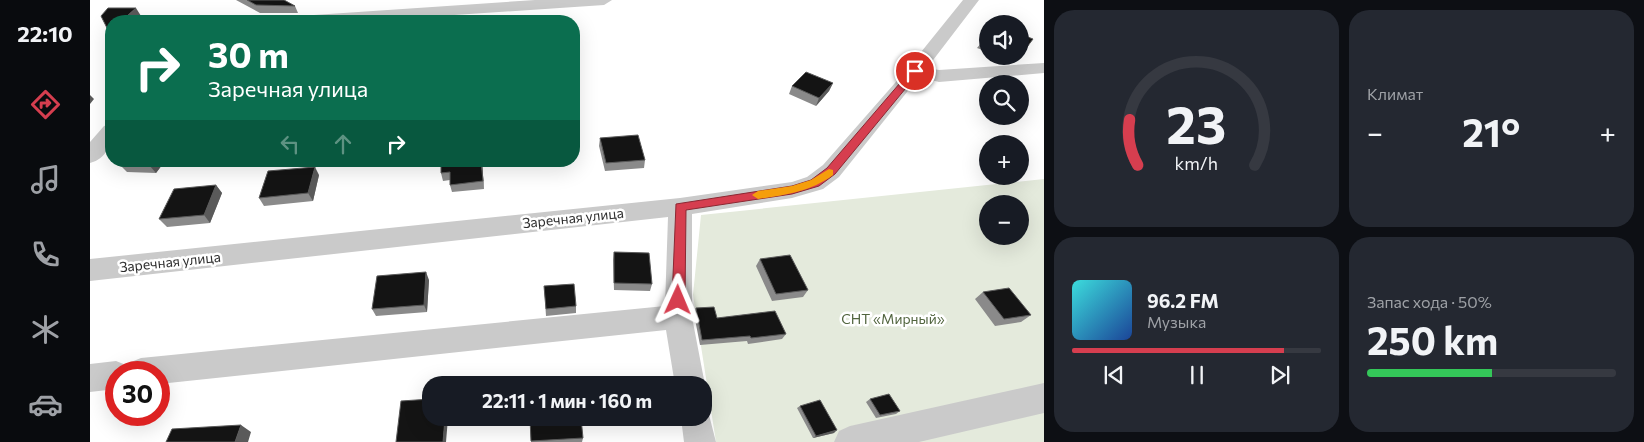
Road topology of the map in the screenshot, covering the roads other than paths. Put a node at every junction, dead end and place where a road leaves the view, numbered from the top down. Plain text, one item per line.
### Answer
1 (389, 0) edge
2 (604, 0) edge
3 (971, 0) edge
4 (557, 2) edge
5 (382, 15) edge
6 (394, 15) edge
7 (1044, 68) edge
8 (915, 71) junction
9 (105, 138) edge
10 (90, 156) edge
11 (680, 206) junction
12 (90, 270) edge
13 (678, 317) junction
14 (170, 369) edge
15 (105, 376) edge
16 (688, 376) edge
17 (90, 378) edge
18 (1044, 398) edge
19 (697, 426) edge
20 (700, 442) edge
21 (850, 442) edge

1 - 5 street
2 - 4 street
3 - 8 street, Заречная улица
4 - 6 street
7 - 8 street
8 - 11 street, Заречная улица
9 - 10 street
11 - 12 street, Заречная улица
11 - 13 street
13 - 14 street
13 - 16 street
15 - 17 street
18 - 21 street
19 - 20 street

